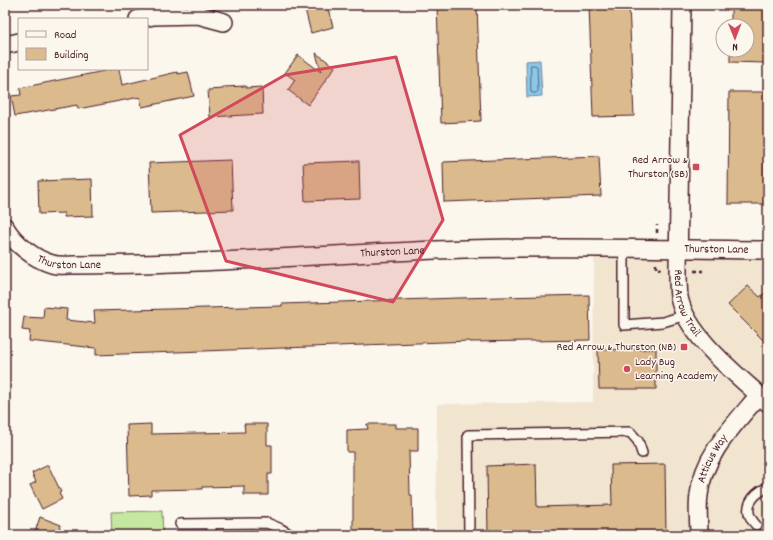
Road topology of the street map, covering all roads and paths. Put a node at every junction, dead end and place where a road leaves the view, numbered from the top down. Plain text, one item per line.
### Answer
1 (682, 5) edge
2 (143, 18) edge
3 (224, 22) dead end
4 (18, 42) edge
5 (5, 45) edge
6 (5, 227) edge
7 (624, 249) junction
8 (678, 250) junction
9 (768, 250) edge
10 (686, 315) junction
11 (764, 399) edge
12 (642, 453) dead end
13 (768, 487) edge
14 (180, 524) dead end
15 (210, 524) junction
16 (756, 525) dead end
17 (211, 535) edge
18 (291, 535) edge
19 (469, 535) edge
20 (699, 535) edge

1 - 8 street, Red Arrow Trail
2 - 3 street
4 - 5 street
6 - 7 street, Thurston Lane
7 - 8 street, Thurston Lane
7 - 10 lane
8 - 9 street, Thurston Lane
8 - 10 street, Red Arrow Trail
10 - 11 street, Red Arrow Trail
11 - 20 street, Atticus Way
12 - 19 lane
13 - 16 lane
14 - 15 lane
15 - 17 lane
15 - 18 lane

